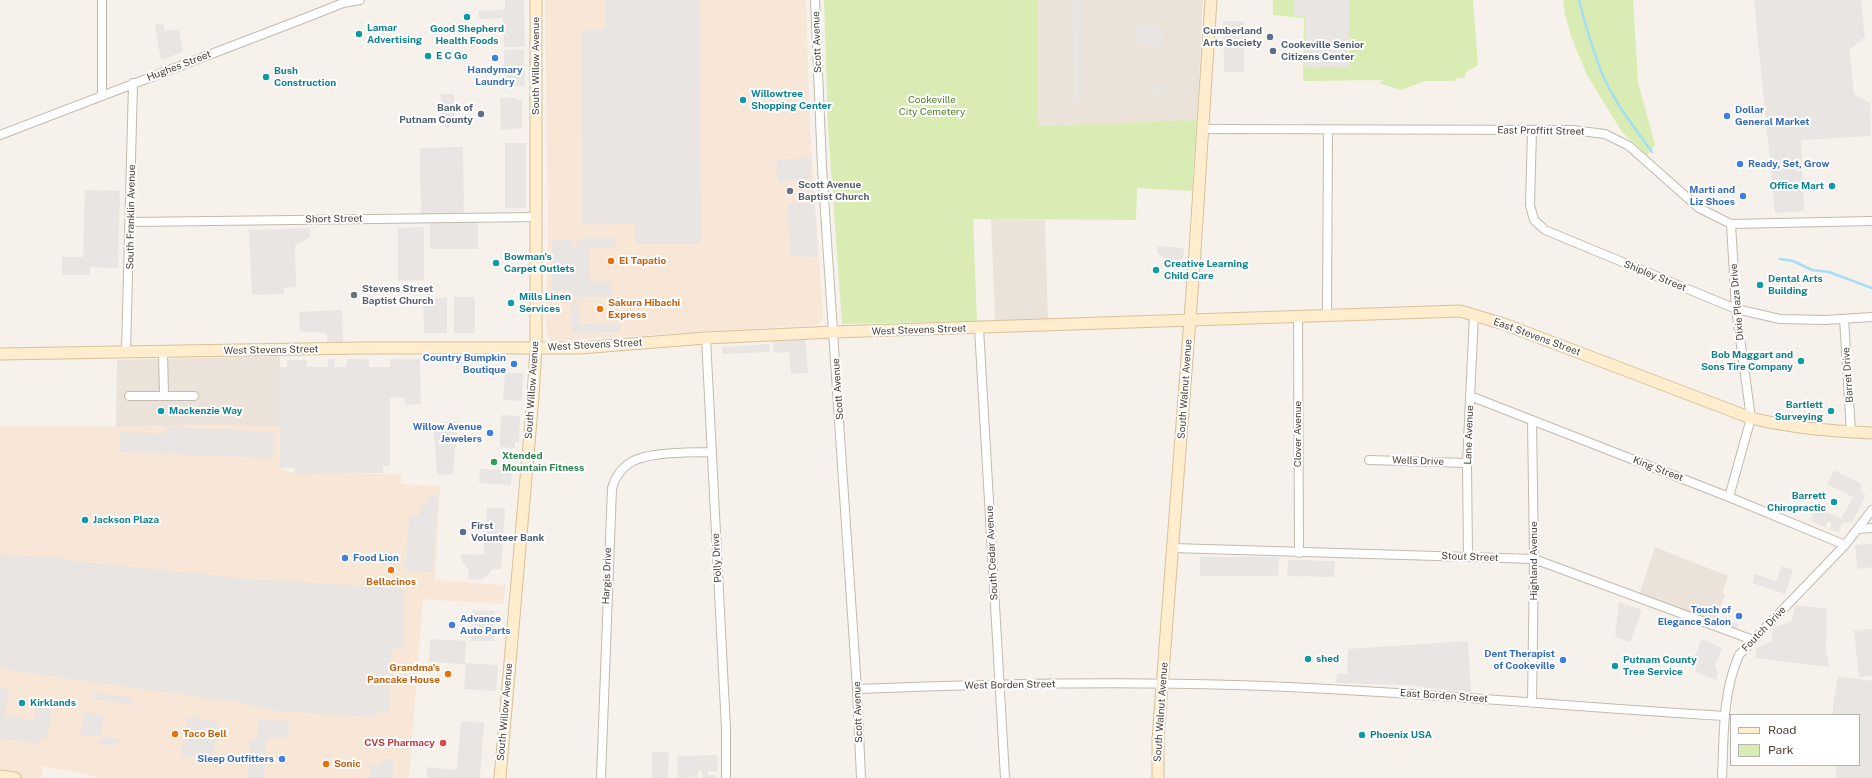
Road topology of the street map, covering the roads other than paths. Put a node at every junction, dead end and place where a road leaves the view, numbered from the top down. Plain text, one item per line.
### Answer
1 (102, 0) edge
2 (360, 0) edge
3 (536, 0) edge
4 (815, 0) edge
5 (1211, 0) edge
6 (133, 83) junction
7 (102, 95) junction
8 (1203, 130) junction
9 (1532, 130) junction
10 (1328, 131) junction
11 (0, 135) edge
12 (536, 217) junction
13 (1872, 221) edge
14 (131, 222) junction
15 (1731, 224) junction
16 (1736, 309) junction
17 (1474, 314) junction
18 (1327, 315) junction
19 (1298, 316) junction
20 (1872, 317) edge
21 (1844, 319) junction
22 (1190, 321) junction
23 (979, 328) junction
24 (834, 332) junction
25 (706, 338) junction
26 (536, 348) junction
27 (126, 351) junction
28 (163, 351) junction
29 (0, 354) edge
30 (129, 396) dead end
31 (164, 396) junction
32 (194, 396) dead end
33 (1470, 396) junction
34 (1751, 418) junction
35 (1532, 420) junction
36 (1851, 432) junction
37 (1872, 433) edge
38 (711, 452) junction
39 (1369, 460) dead end
40 (1467, 463) junction
41 (1729, 497) junction
42 (1872, 510) edge
43 (1872, 528) edge
44 (1858, 529) junction
45 (1845, 545) junction
46 (1173, 548) junction
47 (1299, 552) junction
48 (1468, 557) junction
49 (1534, 559) junction
50 (1753, 640) junction
51 (1163, 683) junction
52 (1000, 684) junction
53 (858, 689) junction
54 (1532, 703) junction
55 (1725, 716) junction
56 (0, 776) edge
57 (15, 778) edge
58 (500, 778) edge
59 (601, 778) edge
60 (726, 778) edge
61 (861, 778) edge
62 (1005, 778) edge
63 (1158, 778) edge
64 (1722, 778) edge

1 - 7 street
2 - 6 street, Hughes Street
3 - 12 street, South Willow Avenue
4 - 24 street, Scott Avenue
5 - 8 street, South Walnut Avenue
6 - 7 street, Hughes Street
6 - 14 street, South Franklin Avenue
7 - 11 street, Hughes Street
8 - 10 street, East Proffitt Street
8 - 22 street, South Walnut Avenue
9 - 10 street, East Proffitt Street
9 - 15 street, East Proffitt Street
9 - 16 street, Shipley Street
10 - 18 street
12 - 14 street, Short Street
12 - 26 street, South Willow Avenue
13 - 15 street, East Proffitt Street
14 - 27 street, South Franklin Avenue
15 - 16 street, Dixie Plaza Drive
16 - 21 street, Shipley Street
16 - 34 street, Dixie Plaza Drive
17 - 18 street, East Stevens Street
17 - 33 street, Lane Avenue
17 - 34 street, East Stevens Street
18 - 19 street, East Stevens Street
19 - 22 street, East Stevens Street
19 - 47 street, Clover Avenue
20 - 21 street, Shipley Street
21 - 36 street, Barret Drive
22 - 23 street, West Stevens Street
22 - 46 street, South Walnut Avenue
23 - 24 street, West Stevens Street
23 - 52 street, South Cedar Avenue
24 - 25 street, West Stevens Street
24 - 53 street, Scott Avenue
25 - 26 street, West Stevens Street
25 - 38 street, Polly Drive
26 - 28 street, West Stevens Street
26 - 58 street, South Willow Avenue
27 - 28 street, West Stevens Street
27 - 29 street, West Stevens Street
28 - 31 street
30 - 31 street
31 - 32 street
33 - 35 street, King Street
33 - 40 street, Lane Avenue
34 - 36 street, East Stevens Street
34 - 41 street, Dixie Plaza Drive
35 - 41 street, King Street
35 - 49 street, Highland Avenue
36 - 37 street, East Stevens Street
38 - 59 street, Hargis Drive
38 - 60 street, Polly Drive
39 - 40 street, Wells Drive
40 - 48 street, Lane Avenue
41 - 45 street, King Street
42 - 44 street, Foutch Drive
43 - 44 street
44 - 45 street, Foutch Drive
45 - 50 street, Foutch Drive
46 - 47 street, Stout Street
46 - 51 street, South Walnut Avenue
47 - 48 street, Stout Street
48 - 49 street, Stout Street
49 - 50 street, Stout Street
49 - 54 street, Highland Avenue
50 - 55 street, Foutch Drive
51 - 52 street, West Borden Street
51 - 54 street, East Borden Street
51 - 63 street, South Walnut Avenue
52 - 53 street, West Borden Street
52 - 62 street, South Cedar Avenue
53 - 61 street, Scott Avenue
54 - 55 street, East Borden Street
55 - 64 street, Foutch Drive
56 - 57 street

